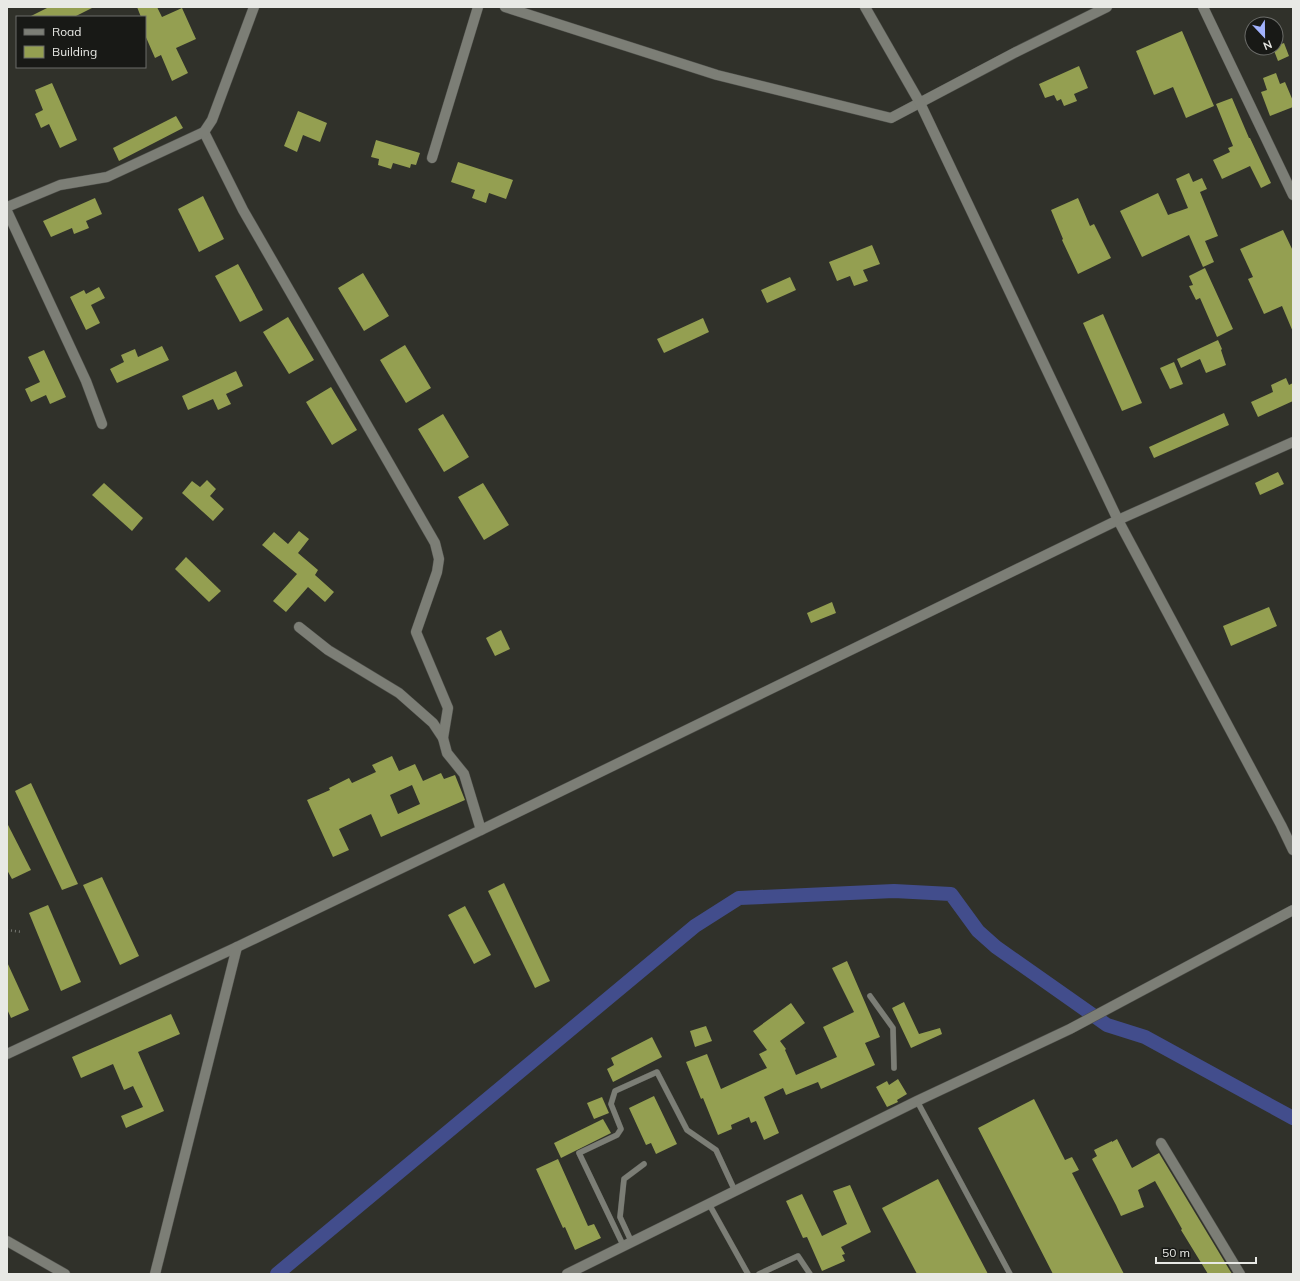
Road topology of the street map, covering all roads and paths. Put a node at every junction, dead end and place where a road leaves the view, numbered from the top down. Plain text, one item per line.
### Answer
1 (254, 7) edge
2 (478, 7) edge
3 (505, 7) edge
4 (865, 7) edge
5 (1107, 7) edge
6 (1203, 7) edge
7 (920, 103) junction
8 (204, 132) junction
9 (432, 158) dead end
10 (1293, 195) edge
11 (7, 207) edge
12 (7, 211) edge
13 (102, 424) dead end
14 (1293, 442) edge
15 (1118, 520) junction
16 (299, 627) dead end
17 (443, 738) junction
18 (481, 830) junction
19 (1293, 850) edge
20 (1293, 910) edge
21 (7, 930) edge
22 (22, 932) dead end
23 (236, 947) junction
24 (870, 996) dead end
25 (7, 1054) edge
26 (894, 1068) dead end
27 (917, 1101) junction
28 (1162, 1142) dead end
29 (644, 1164) dead end
30 (736, 1192) junction
31 (709, 1204) junction
32 (7, 1241) edge
33 (628, 1245) junction
34 (65, 1274) edge
35 (155, 1274) edge
36 (567, 1274) edge
37 (748, 1274) edge
38 (759, 1274) edge
39 (810, 1274) edge
40 (1010, 1274) edge
41 (1240, 1274) edge

1 - 8 street
2 - 9 street
3 - 7 street
4 - 7 street
5 - 7 street
6 - 10 street
7 - 15 street
8 - 11 street
8 - 17 street
12 - 13 street
14 - 15 street
15 - 18 street
15 - 19 street
16 - 17 street
17 - 18 street
18 - 23 street
20 - 27 street
21 - 22 path
23 - 25 street
23 - 35 street
24 - 26 lane
27 - 30 street
27 - 40 lane
28 - 41 street
29 - 33 lane
30 - 31 street
30 - 33 lane
31 - 33 street
31 - 37 lane
32 - 34 street
33 - 36 street
38 - 39 lane

